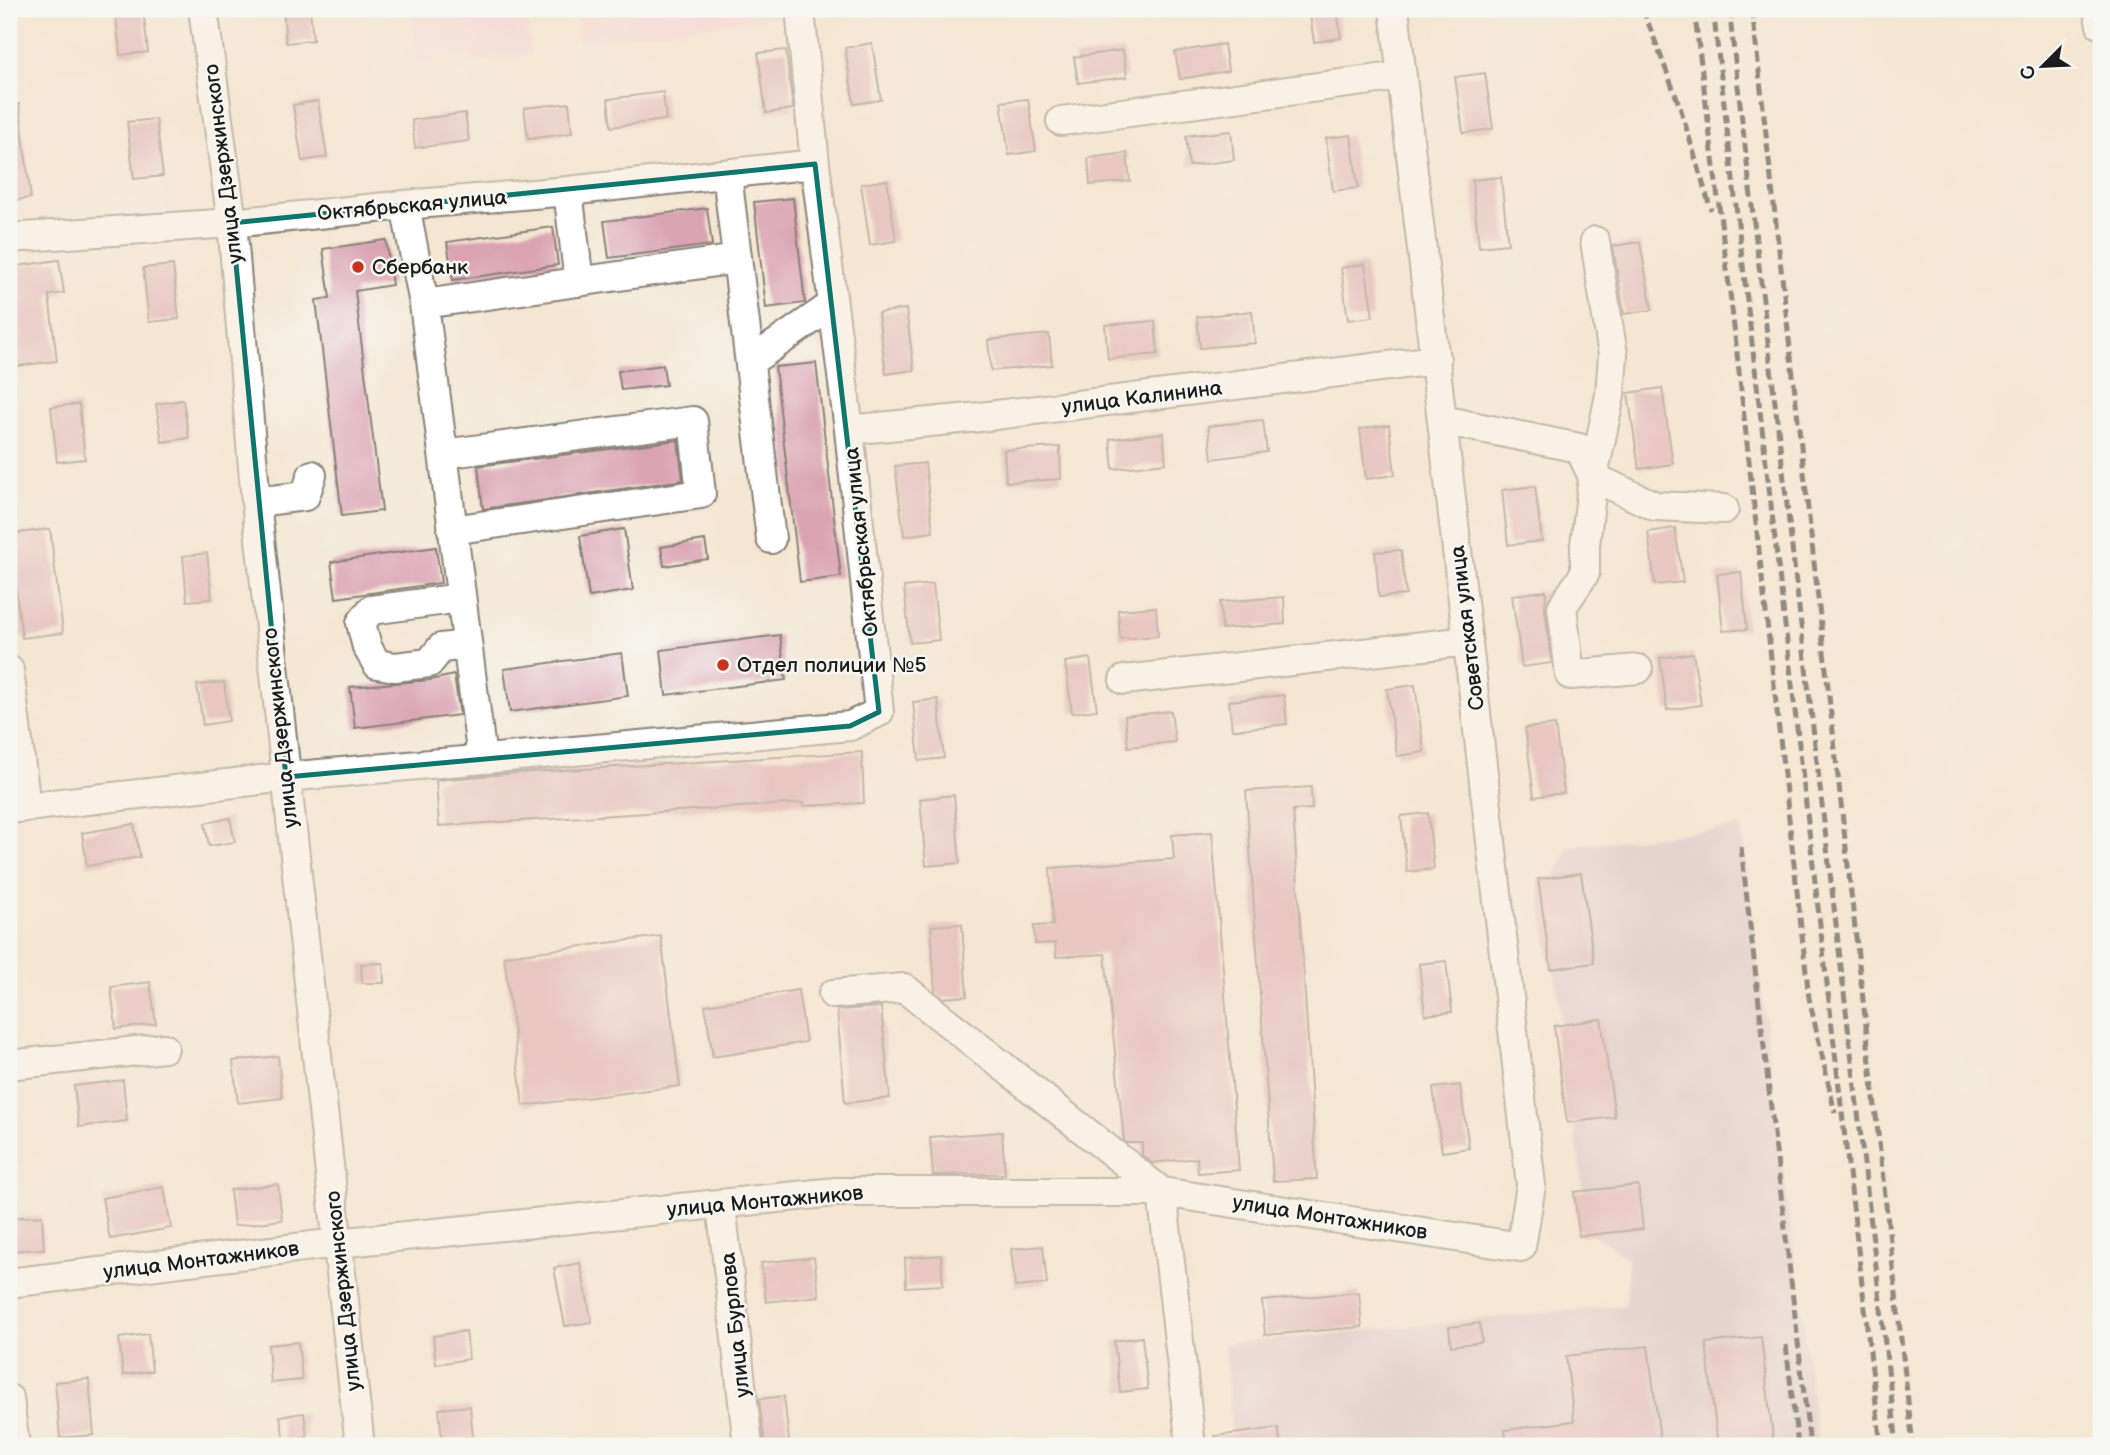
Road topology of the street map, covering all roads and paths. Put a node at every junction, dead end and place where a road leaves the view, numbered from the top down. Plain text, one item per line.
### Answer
1 (203, 9) edge
2 (800, 9) edge
3 (1394, 9) edge
4 (2098, 9) edge
5 (2101, 25) edge
6 (1402, 76) junction
7 (1061, 121) dead end
8 (815, 164) junction
9 (727, 174) junction
10 (568, 191) junction
11 (405, 205) junction
12 (232, 223) junction
13 (9, 238) edge
14 (1595, 241) dead end
15 (737, 259) junction
16 (579, 282) junction
17 (424, 304) junction
18 (832, 305) junction
19 (1436, 360) junction
20 (750, 362) junction
21 (1442, 420) junction
22 (849, 430) junction
23 (443, 454) junction
24 (312, 475) dead end
25 (1593, 477) junction
26 (256, 502) junction
27 (1724, 509) dead end
28 (452, 530) junction
29 (771, 539) dead end
30 (461, 598) junction
31 (1468, 640) junction
32 (467, 645) junction
33 (1638, 669) dead end
34 (9, 670) edge
35 (1124, 680) dead end
36 (482, 759) junction
37 (286, 777) junction
38 (17, 808) edge
39 (833, 994) dead end
40 (164, 1048) dead end
41 (9, 1065) edge
42 (1162, 1192) junction
43 (721, 1204) junction
44 (337, 1243) junction
45 (1521, 1247) joint
46 (9, 1283) edge
47 (9, 1399) edge
48 (15, 1446) edge
49 (359, 1446) edge
50 (748, 1446) edge
51 (1191, 1446) edge

1 - 12 street, улица Дзержинского
2 - 8 street, Октябрьская улица
3 - 6 street, Советская улица
4 - 5 street
6 - 7 street
6 - 19 street, Советская улица
8 - 9 street, Октябрьская улица
8 - 18 street, Октябрьская улица
9 - 10 street, Октябрьская улица
9 - 15 street
10 - 11 street, Октябрьская улица
10 - 16 street
11 - 12 street, Октябрьская улица
11 - 17 street
12 - 13 street, Октябрьская улица
12 - 26 street, улица Дзержинского
14 - 25 street
15 - 16 street
15 - 20 street
16 - 17 street
17 - 23 street
18 - 20 street
18 - 22 street, Октябрьская улица
19 - 21 street, Советская улица
19 - 22 street, улица Калинина
20 - 29 street
21 - 25 street
21 - 31 street, Советская улица
22 - 36 street, Октябрьская улица
23 - 28 street
23 - 28 street
24 - 26 street
25 - 27 street
25 - 33 street
26 - 37 street, улица Дзержинского
28 - 30 street
30 - 32 street
30 - 32 street
31 - 35 street
31 - 45 street, Советская улица
32 - 36 street
34 - 38 street
36 - 37 street
37 - 38 street
37 - 44 street, улица Дзержинского
39 - 42 street
40 - 41 street
42 - 43 street, улица Монтажников
42 - 45 street, улица Монтажников
42 - 51 street
43 - 44 street, улица Монтажников
43 - 50 street, улица Бурлова
44 - 46 street, улица Монтажников
44 - 49 street, улица Дзержинского
47 - 48 street

